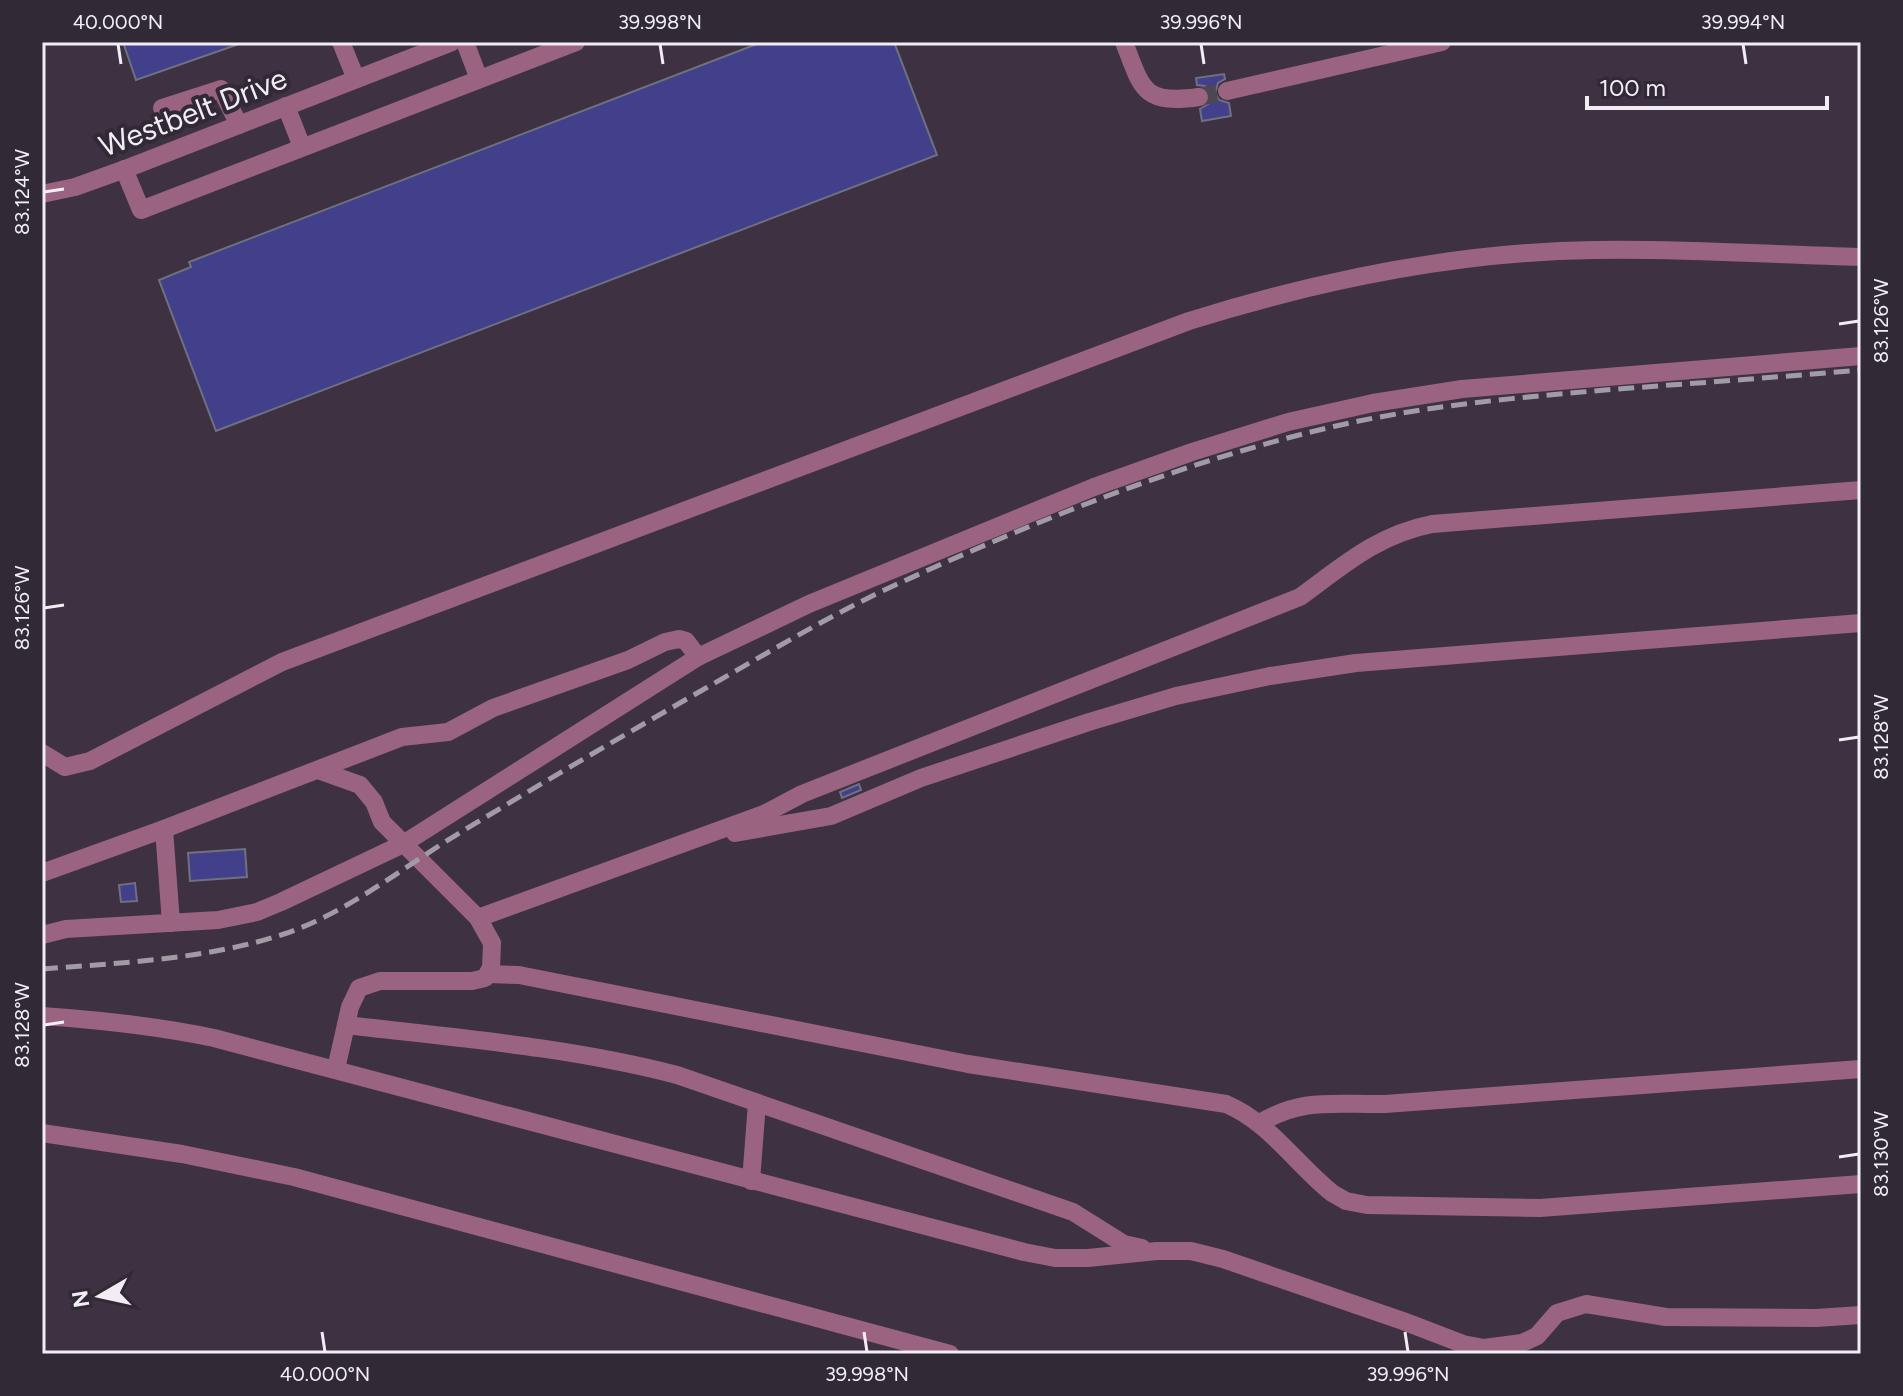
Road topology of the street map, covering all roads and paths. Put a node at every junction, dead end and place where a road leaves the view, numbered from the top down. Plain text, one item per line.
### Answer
1 (341, 42) edge
2 (452, 42) edge
3 (465, 42) edge
4 (576, 42) edge
5 (1124, 42) edge
6 (1442, 42) edge
7 (356, 79) junction
8 (479, 79) junction
9 (1227, 91) tunnel mouth
10 (1199, 97) tunnel mouth
11 (286, 106) junction
12 (162, 108) dead end
13 (239, 125) junction
14 (302, 147) junction
15 (124, 169) junction
16 (42, 194) edge
17 (1861, 257) edge
18 (1861, 356) edge
19 (1861, 490) edge
20 (1861, 623) edge
21 (698, 657) junction
22 (42, 753) edge
23 (318, 770) junction
24 (164, 829) junction
25 (699, 838) junction
26 (403, 844) junction
27 (42, 873) edge
28 (478, 918) junction
29 (171, 923) junction
30 (42, 935) edge
31 (488, 974) junction
32 (42, 1016) edge
33 (346, 1025) junction
34 (336, 1069) junction
35 (1861, 1069) edge
36 (757, 1103) junction
37 (1260, 1123) junction
38 (42, 1133) edge
39 (751, 1181) junction
40 (1861, 1184) edge
41 (1157, 1251) junction
42 (1861, 1315) edge
43 (950, 1354) edge

1 - 7 street
2 - 7 street, Westbelt Drive
3 - 8 street
4 - 8 street
5 - 10 street
6 - 9 street
7 - 11 street, Westbelt Drive
8 - 14 street
11 - 13 street, Westbelt Drive
11 - 14 street
12 - 13 street
13 - 15 street, Westbelt Drive
14 - 15 street
15 - 16 street, Westbelt Drive
17 - 22 street
18 - 21 street
19 - 25 street
20 - 25 street
21 - 23 street
21 - 26 street
23 - 24 street
23 - 26 street
24 - 27 street
24 - 29 street
25 - 28 street
26 - 28 street
26 - 29 street
28 - 31 street
29 - 30 street
31 - 33 street
31 - 37 street
32 - 34 street
33 - 34 street
33 - 36 street
34 - 39 street
35 - 37 street
36 - 39 street
36 - 41 street
37 - 40 street
38 - 43 street
39 - 41 street
41 - 42 street

